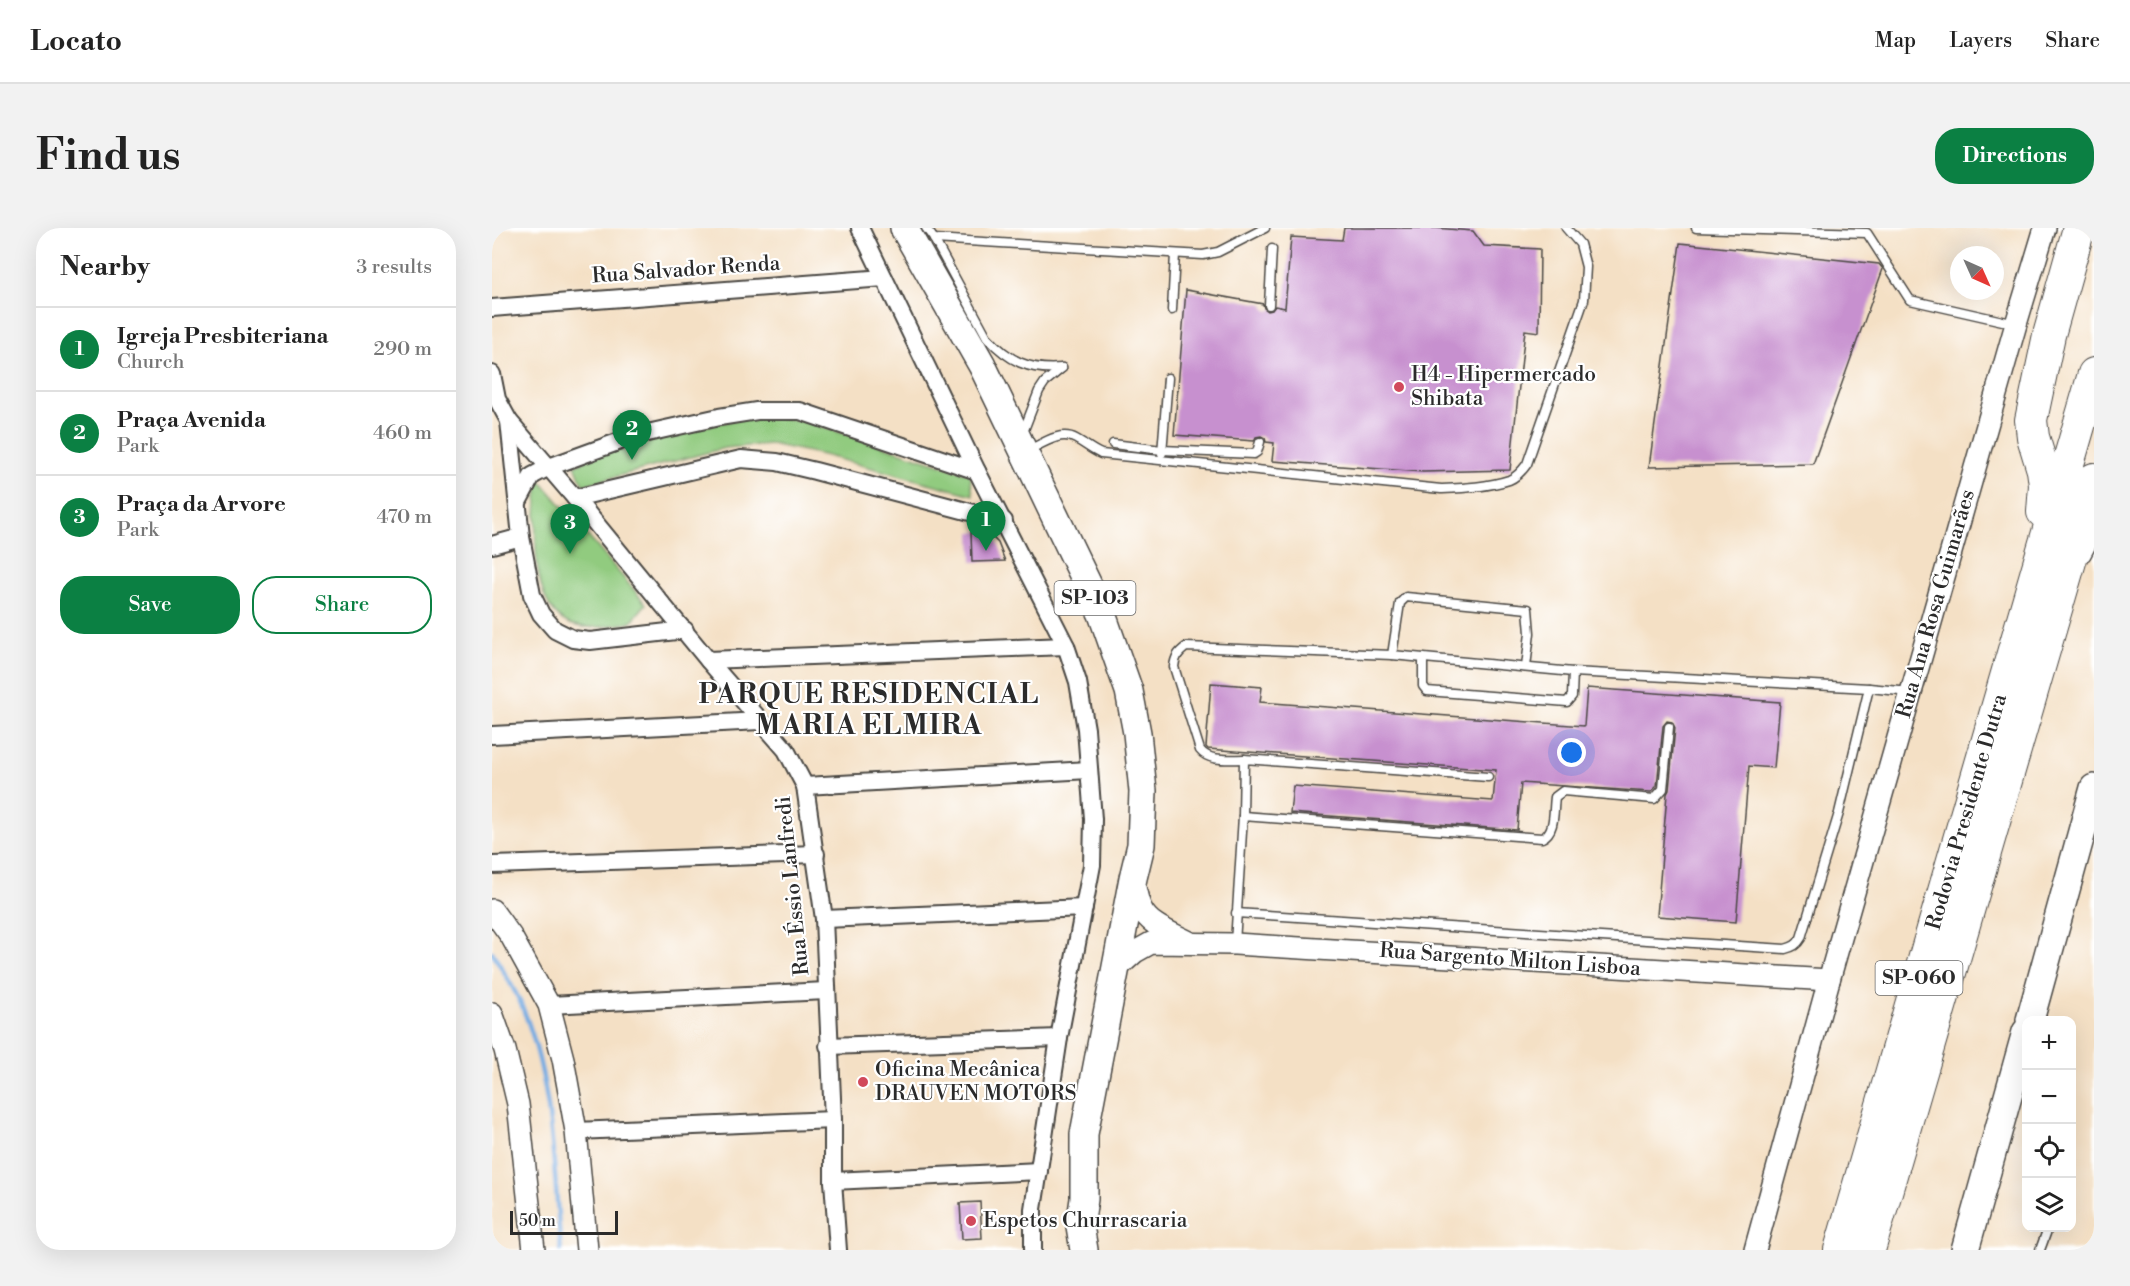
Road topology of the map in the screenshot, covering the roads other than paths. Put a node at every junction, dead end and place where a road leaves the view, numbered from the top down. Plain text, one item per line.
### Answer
1 (860, 228) edge
2 (903, 228) edge
3 (926, 228) edge
4 (1265, 228) edge
5 (1566, 228) edge
6 (1696, 228) edge
7 (2045, 228) edge
8 (2079, 228) edge
9 (922, 242) edge
10 (1272, 249) dead end
11 (1175, 254) junction
12 (884, 278) junction
13 (1269, 305) dead end
14 (492, 308) edge
15 (1172, 310) dead end
16 (2016, 324) junction
17 (492, 374) edge
18 (2094, 374) edge
19 (1168, 378) dead end
20 (495, 400) edge
21 (509, 421) junction
22 (1260, 442) dead end
23 (1113, 444) dead end
24 (1022, 448) junction
25 (1162, 450) junction
26 (1161, 460) junction
27 (549, 467) junction
28 (977, 471) junction
29 (2094, 479) edge
30 (575, 498) junction
31 (518, 502) junction
32 (1004, 520) junction
33 (521, 537) junction
34 (2094, 541) edge
35 (492, 545) edge
36 (2082, 562) dead end
37 (2038, 567) junction
38 (2076, 572) dead end
39 (2059, 603) junction
40 (685, 630) junction
41 (1066, 646) junction
42 (1392, 655) junction
43 (1423, 658) junction
44 (708, 660) junction
45 (1526, 667) junction
46 (1573, 672) junction
47 (1869, 688) junction
48 (1911, 692) junction
49 (760, 721) junction
50 (1668, 727) dead end
51 (492, 735) edge
52 (1244, 759) junction
53 (1089, 770) junction
54 (1488, 777) dead end
55 (805, 786) junction
56 (2094, 788) edge
57 (1244, 816) junction
58 (2086, 837) edge
59 (816, 854) junction
60 (492, 865) edge
61 (1133, 878) junction
62 (1084, 908) junction
63 (492, 910) edge
64 (1236, 913) junction
65 (824, 919) junction
66 (1192, 943) junction
67 (1235, 944) junction
68 (1115, 970) junction
69 (1829, 980) junction
70 (826, 991) junction
71 (549, 1005) junction
72 (492, 1013) edge
73 (2031, 1016) edge
74 (1059, 1038) junction
75 (828, 1046) junction
76 (2022, 1046) edge
77 (833, 1120) junction
78 (1904, 1127) junction
79 (576, 1131) junction
80 (1039, 1171) junction
81 (833, 1181) junction
82 (2046, 1232) edge
83 (1087, 1248) edge
84 (534, 1250) edge
85 (587, 1250) edge
86 (838, 1250) edge
87 (1032, 1250) edge
88 (1755, 1250) edge
89 (1840, 1250) edge
90 (1869, 1250) edge
91 (1890, 1250) edge
92 (1965, 1250) edge
93 (2040, 1250) edge

1 - 12 street
2 - 9 main road, SP-103
3 - 9 lane
4 - 11 lane
5 - 26 lane
6 - 16 lane
7 - 16 street, Rua Ana Rosa Guimarães
8 - 37 highway
9 - 11 lane
9 - 24 main road, SP-103
9 - 24 lane
10 - 13 lane
11 - 15 lane
12 - 14 street, Rua Salvador Renda
12 - 28 street
16 - 48 street, Rua Ana Rosa Guimarães
17 - 20 street, Rua Éssio Lanfredi
18 - 37 highway, Rodovia Presidente Dutra / SP-060
19 - 25 lane
20 - 21 street, Rua Éssio Lanfredi
21 - 27 street, Rua Éssio Lanfredi
21 - 31 street
22 - 25 lane
23 - 25 lane
24 - 26 lane
24 - 61 main road, SP-103
25 - 26 lane
27 - 28 street
27 - 30 street, Rua Éssio Lanfredi
27 - 31 street
28 - 32 street
29 - 39 highway, Rodovia Presidente Dutra / SP-060
30 - 32 street
30 - 40 street, Rua Éssio Lanfredi
31 - 33 street
32 - 41 street
33 - 35 street
33 - 40 street
34 - 36 lane
37 - 89 highway, Rodovia Presidente Dutra / SP-060
38 - 39 lane
39 - 78 highway, Rodovia Presidente Dutra / SP-060
40 - 44 street, Rua Éssio Lanfredi
41 - 44 street
41 - 53 street
42 - 43 lane
42 - 45 lane
42 - 52 lane
43 - 45 lane
43 - 46 lane
44 - 49 street, Rua Éssio Lanfredi
45 - 46 lane
46 - 47 lane
47 - 48 lane
47 - 64 lane
48 - 69 street, Rua Ana Rosa Guimarães
49 - 51 street
49 - 55 street, Rua Éssio Lanfredi
50 - 57 lane
52 - 54 lane
52 - 57 lane
53 - 55 street
53 - 62 street
55 - 59 street, Rua Éssio Lanfredi
56 - 58 main road
57 - 64 lane
58 - 73 main road
59 - 60 street
59 - 65 street, Rua Éssio Lanfredi
61 - 66 street
61 - 68 main road, SP-103
62 - 65 street
62 - 74 street
63 - 71 street
64 - 67 lane
65 - 70 street, Rua Éssio Lanfredi
66 - 67 street, Rua Sargento Milton Lisboa
66 - 68 street, Rua Sargento Milton Lisboa
67 - 69 street, Rua Sargento Milton Lisboa
68 - 83 main road, SP-103
69 - 88 street, Rua Ana Rosa Guimarães
70 - 71 street
70 - 75 street, Rua Éssio Lanfredi
71 - 79 street
72 - 84 street
74 - 75 street
74 - 80 street
75 - 77 street, Rua Éssio Lanfredi
76 - 92 main road
77 - 79 street
77 - 81 street, Rua Éssio Lanfredi
78 - 90 highway, Rodovia Presidente Dutra / SP-060
78 - 91 highway
79 - 85 street
80 - 81 street
80 - 87 street
81 - 86 street, Rua Éssio Lanfredi
82 - 93 lane

